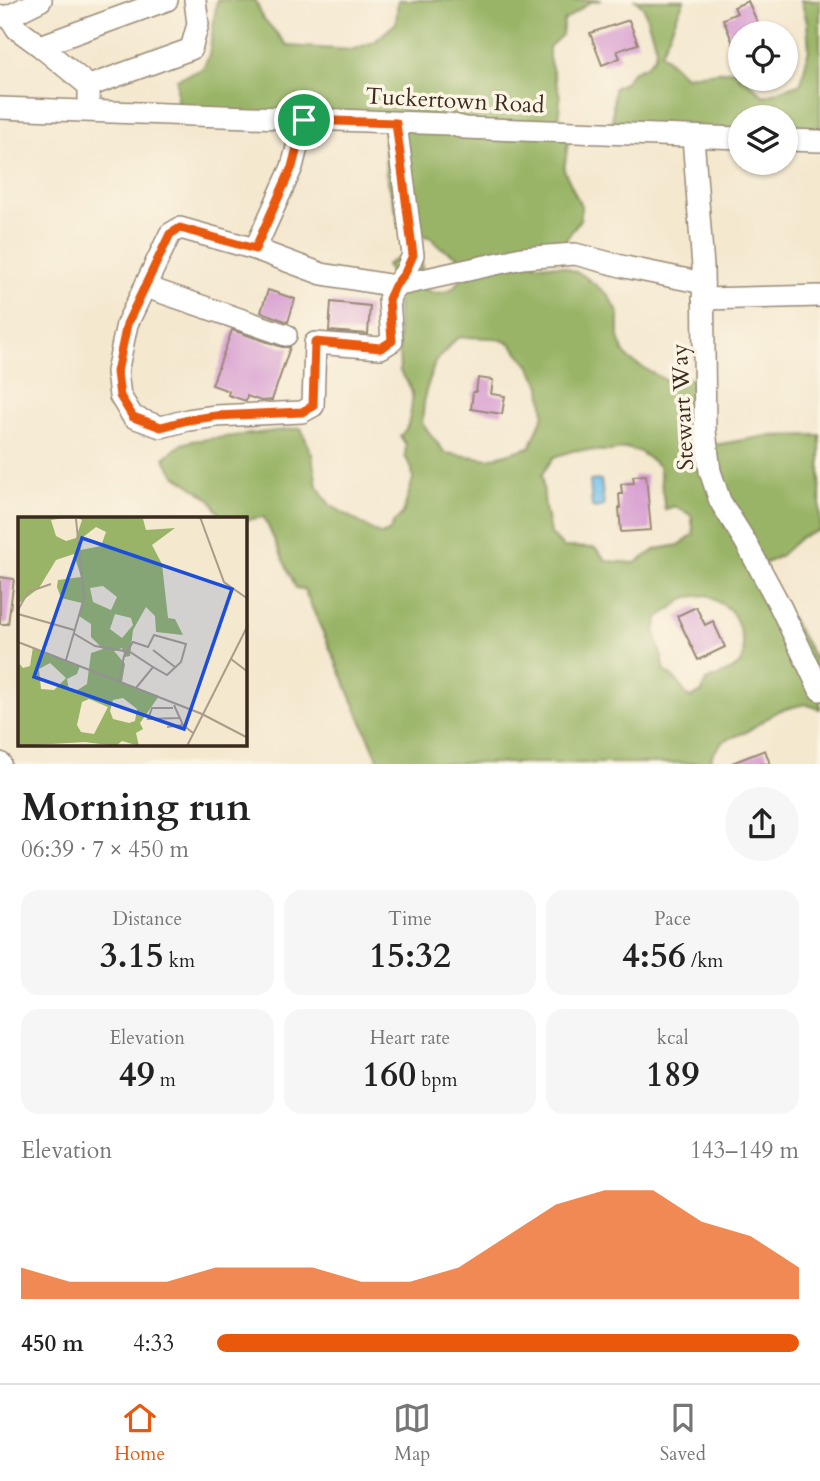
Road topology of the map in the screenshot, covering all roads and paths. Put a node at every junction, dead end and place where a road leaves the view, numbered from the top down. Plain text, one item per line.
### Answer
1 (41, 0) edge
2 (167, 0) edge
3 (195, 0) edge
4 (12, 10) edge
5 (40, 46) junction
6 (89, 86) junction
7 (0, 108) edge
8 (89, 112) junction
9 (304, 120) junction
10 (396, 123) junction
11 (694, 137) junction
12 (728, 138) edge
13 (798, 140) edge
14 (820, 141) edge
15 (255, 249) junction
16 (395, 286) junction
17 (146, 287) junction
18 (703, 291) junction
19 (820, 296) edge
20 (286, 335) dead end
21 (820, 691) edge

1 - 4 street
2 - 5 street
3 - 6 street
4 - 5 street
5 - 6 street
6 - 8 street
7 - 8 street, Tuckertown Road
8 - 9 street, Tuckertown Road
9 - 10 street, Tuckertown Road
9 - 15 street
10 - 11 street, Tuckertown Road
10 - 16 street
11 - 12 street, Tuckertown Road
11 - 18 street, Stewart Way
13 - 14 street
15 - 16 street
15 - 17 street
16 - 17 street
16 - 18 street
17 - 20 street
18 - 19 street
18 - 21 street, Stewart Way

